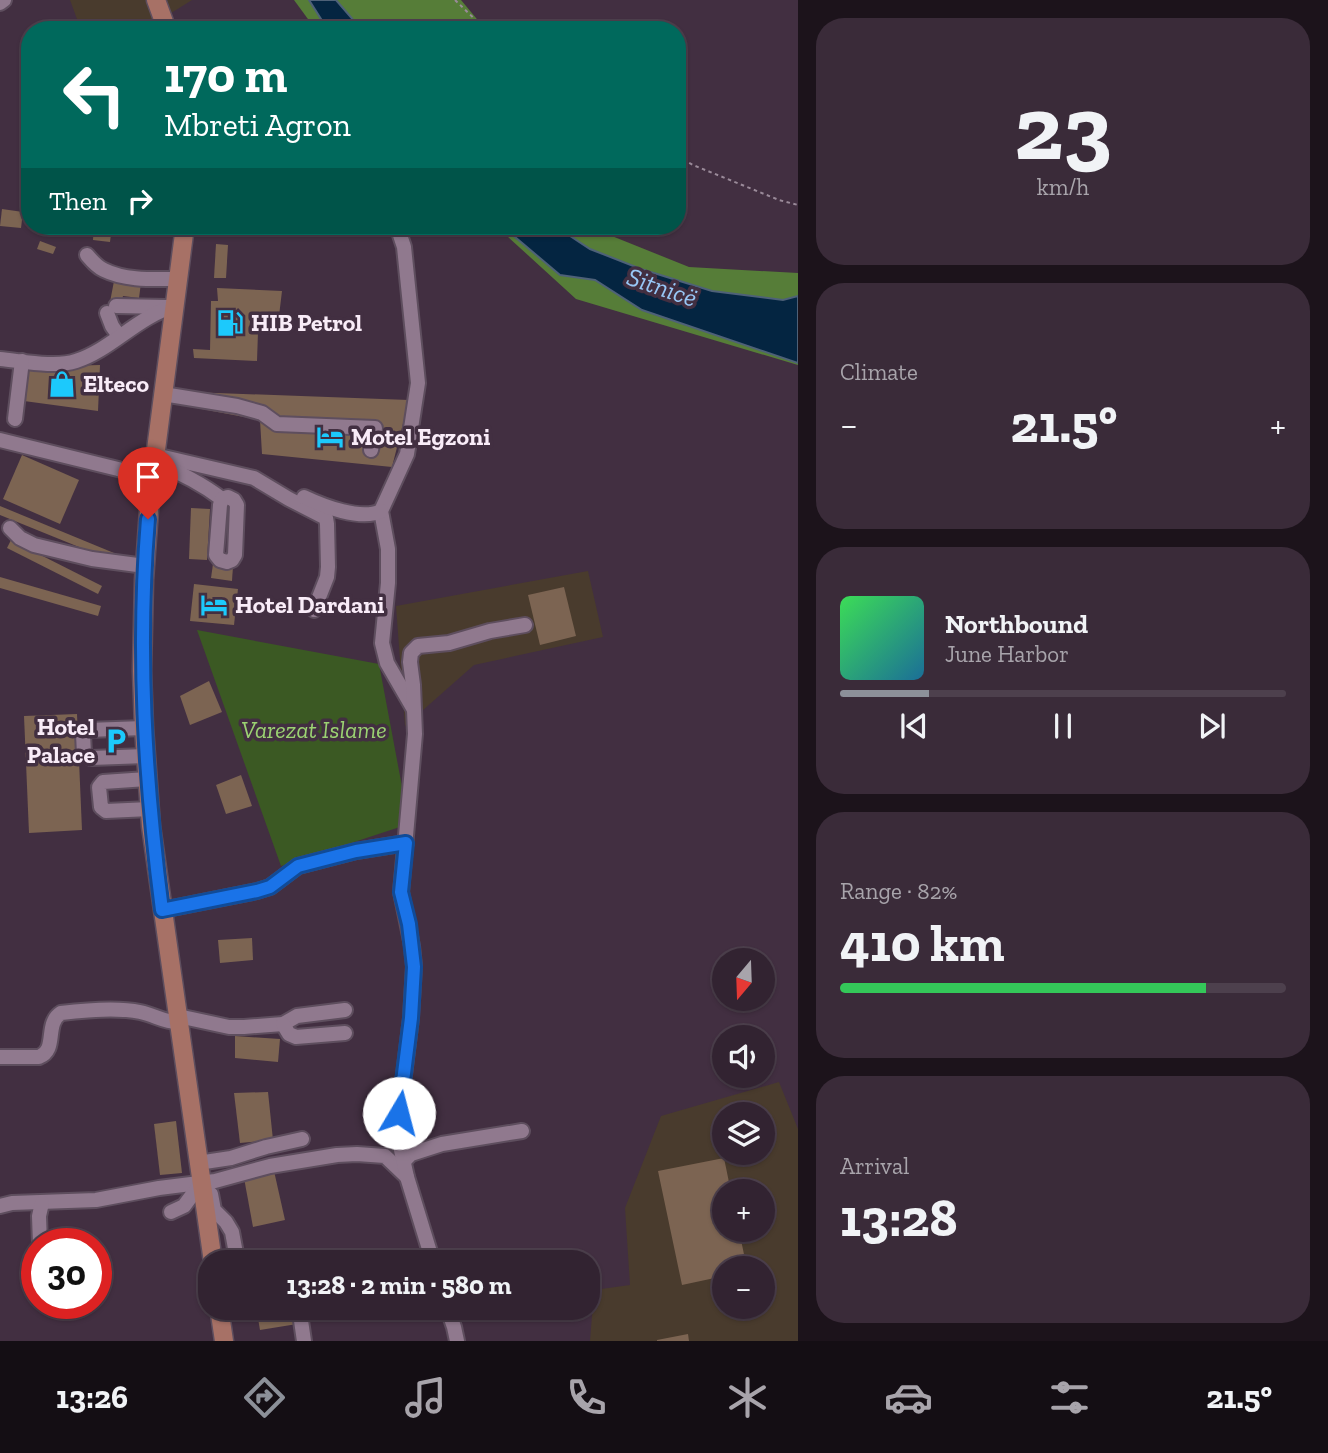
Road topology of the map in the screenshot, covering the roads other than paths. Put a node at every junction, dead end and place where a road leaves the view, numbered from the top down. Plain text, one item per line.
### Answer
1 (156, 0) edge
2 (164, 21) edge
3 (187, 235) edge
4 (400, 235) edge
5 (87, 255) dead end
6 (178, 279) junction
7 (171, 307) junction
8 (119, 336) junction
9 (0, 359) edge
10 (22, 361) junction
11 (163, 394) junction
12 (15, 419) dead end
13 (0, 440) edge
14 (371, 450) dead end
15 (155, 461) junction
16 (222, 499) dead end
17 (381, 511) junction
18 (10, 528) dead end
19 (145, 566) junction
20 (314, 610) dead end
21 (524, 625) dead end
22 (413, 709) junction
23 (144, 728) junction
24 (146, 756) junction
25 (147, 779) junction
26 (150, 809) junction
27 (406, 843) junction
28 (162, 910) junction
29 (345, 1010) dead end
30 (178, 1019) junction
31 (283, 1024) junction
32 (345, 1033) dead end
33 (0, 1057) edge
34 (522, 1131) dead end
35 (302, 1139) dead end
36 (404, 1161) junction
37 (198, 1163) junction
38 (407, 1177) junction
39 (204, 1183) junction
40 (42, 1203) junction
41 (0, 1206) edge
42 (171, 1212) dead end
43 (40, 1228) edge
44 (211, 1250) edge
45 (235, 1250) edge
46 (429, 1250) edge
47 (221, 1320) edge
48 (301, 1320) edge
49 (452, 1320) edge
50 (224, 1341) edge
51 (304, 1341) edge
52 (457, 1341) edge

1 - 2 main road
3 - 6 main road
4 - 17 street
5 - 6 street
6 - 7 main road
7 - 8 street
7 - 8 street
7 - 11 main road
8 - 10 street
9 - 10 street
10 - 12 street
11 - 14 street
11 - 15 main road
13 - 15 street
15 - 16 street
15 - 17 street
15 - 19 main road
15 - 20 street
17 - 22 street
18 - 19 street
19 - 23 main road
21 - 22 street
22 - 27 street
23 - 24 main road
23 - 24 street
24 - 25 main road
25 - 26 main road
25 - 26 street
26 - 28 main road
27 - 28 street
27 - 36 street
28 - 30 main road
29 - 31 street
30 - 31 street
30 - 33 street
30 - 37 main road
31 - 32 street
34 - 36 street
35 - 37 street
36 - 38 street
37 - 39 main road
38 - 39 street
38 - 46 street
39 - 40 street
39 - 42 street
39 - 44 main road
39 - 45 street
40 - 41 street
40 - 43 street
47 - 50 main road
48 - 51 street
49 - 52 street

